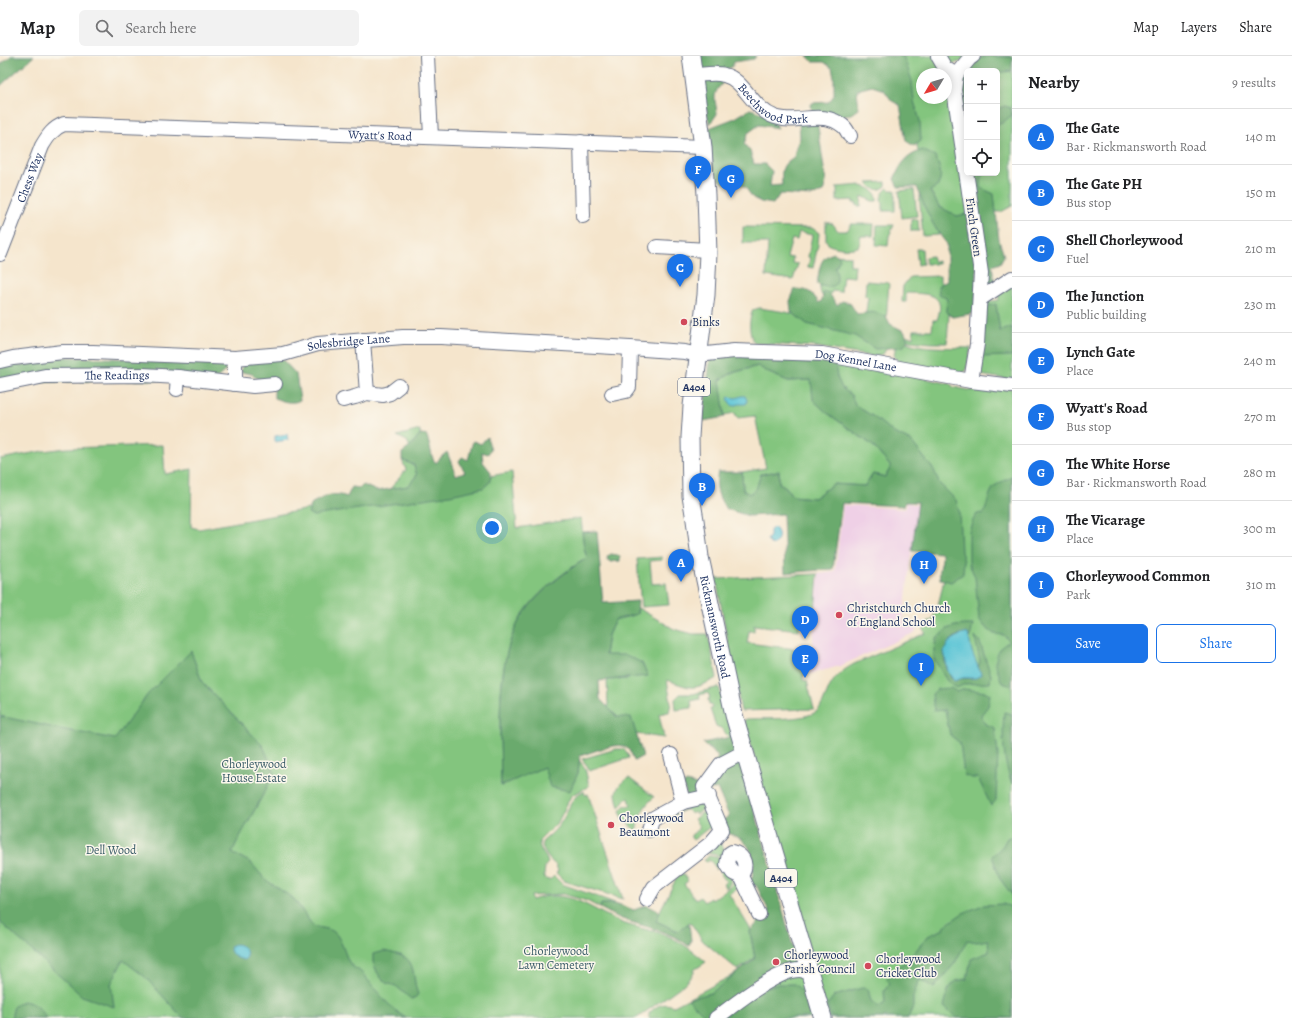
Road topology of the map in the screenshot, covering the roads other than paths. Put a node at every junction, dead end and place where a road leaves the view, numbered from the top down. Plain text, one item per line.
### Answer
1 (427, 56) edge
2 (691, 56) edge
3 (938, 56) edge
4 (973, 56) edge
5 (694, 75) junction
6 (956, 75) junction
7 (57, 126) joint
8 (850, 136) dead end
9 (431, 137) junction
10 (581, 142) junction
11 (703, 147) junction
12 (582, 216) dead end
13 (657, 247) dead end
14 (707, 250) junction
15 (0, 254) edge
16 (981, 273) junction
17 (1011, 278) edge
18 (980, 299) junction
19 (363, 340) junction
20 (630, 348) junction
21 (698, 355) junction
22 (235, 358) junction
23 (0, 361) edge
24 (971, 382) junction
25 (235, 384) junction
26 (0, 385) edge
27 (399, 386) dead end
28 (1012, 386) edge
29 (268, 387) dead end
30 (368, 393) junction
31 (612, 394) dead end
32 (343, 400) dead end
33 (744, 752) junction
34 (671, 755) dead end
35 (708, 796) junction
36 (683, 802) junction
37 (649, 830) dead end
38 (722, 830) junction
39 (647, 899) dead end
40 (759, 914) dead end
41 (809, 973) junction
42 (716, 1018) edge
43 (823, 1018) edge

1 - 9 street
2 - 5 main road, Rickmansworth Road / A404
3 - 6 street
4 - 6 street
5 - 8 street, Beechwood Park
5 - 11 main road, Rickmansworth Road / A404
6 - 16 street, Finch Green
7 - 9 street, Wyatt's Road
7 - 15 street, Chess Way
9 - 10 street, Wyatt's Road
10 - 11 street, Wyatt's Road
10 - 12 street
11 - 14 main road, Rickmansworth Road / A404
13 - 14 street
14 - 21 main road, Rickmansworth Road / A404
16 - 17 street
16 - 18 street, Finch Green
17 - 18 street
18 - 24 street, Finch Green
19 - 20 street, Solesbridge Lane
19 - 22 street, Solesbridge Lane
19 - 30 street
20 - 21 street, Solesbridge Lane
20 - 31 street
21 - 24 street, Dog Kennel Lane
21 - 33 main road, Rickmansworth Road / A404
22 - 23 street, Solesbridge Lane
22 - 25 street
24 - 28 street, Dog Kennel Lane
25 - 26 street, The Readings
25 - 29 street, The Readings
27 - 30 street
30 - 32 street
33 - 35 street
33 - 41 main road, Rickmansworth Road / A404
34 - 36 street
35 - 36 street
35 - 38 street
36 - 37 street
38 - 39 street
38 - 40 street
41 - 42 street
41 - 43 main road, Rickmansworth Road / A404

